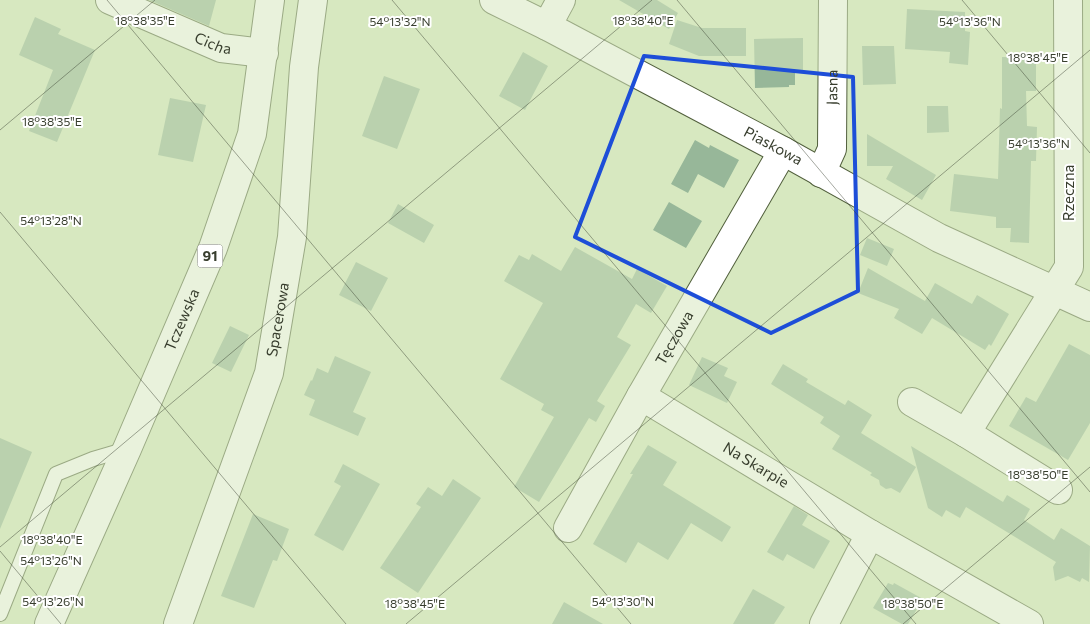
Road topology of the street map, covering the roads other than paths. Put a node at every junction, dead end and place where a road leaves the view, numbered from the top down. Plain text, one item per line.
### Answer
1 (110, 0) edge
2 (270, 0) edge
3 (313, 0) edge
4 (494, 0) edge
5 (561, 0) edge
6 (833, 0) edge
7 (1068, 0) edge
8 (547, 26) junction
9 (264, 53) junction
10 (783, 151) junction
11 (822, 173) junction
12 (1053, 291) junction
13 (1090, 307) edge
14 (641, 396) junction
15 (912, 402) dead end
16 (966, 433) junction
17 (127, 449) junction
18 (1058, 490) dead end
19 (568, 528) dead end
20 (870, 534) junction
21 (0, 614) edge
22 (49, 624) edge
23 (178, 624) edge
24 (824, 624) edge
25 (1029, 624) edge

1 - 9 street, Cicha
2 - 9 street, Tczewska / 91
3 - 23 street, Spacerowa
4 - 8 street, Piaskowa
5 - 8 street
6 - 11 street, Jasna
7 - 12 street, Rzeczna
8 - 10 street, Piaskowa
9 - 17 street, Tczewska / 91
10 - 11 street, Piaskowa
10 - 14 street, Tęczowa
11 - 12 street, Piaskowa
12 - 13 street, Piaskowa
12 - 16 street
14 - 19 street, Tęczowa
14 - 20 street, Na Skarpie
15 - 16 street
16 - 18 street
17 - 21 lane
17 - 22 street, Tczewska / 91
20 - 24 street
20 - 25 street, Na Skarpie

